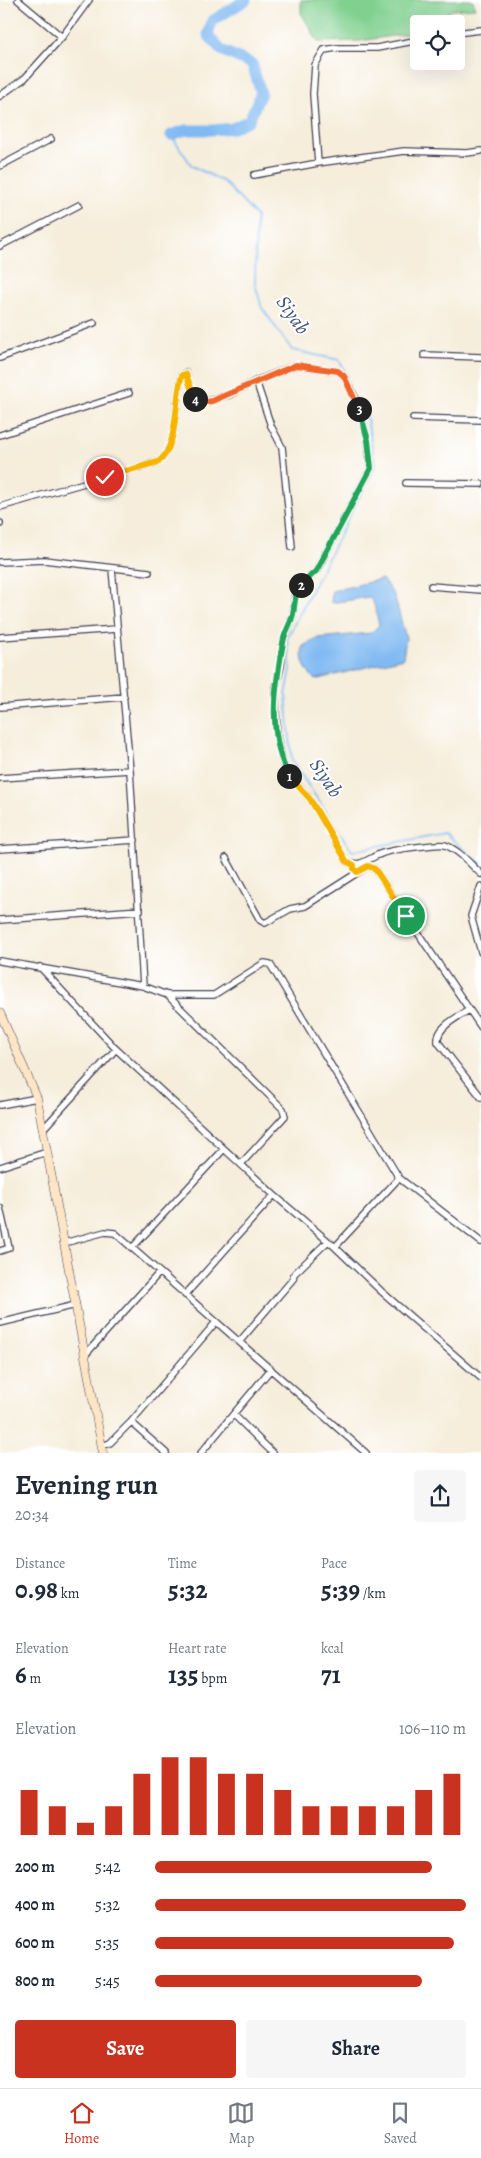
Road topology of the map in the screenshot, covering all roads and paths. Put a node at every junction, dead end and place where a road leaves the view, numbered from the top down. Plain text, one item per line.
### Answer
1 (18, 0) edge
2 (89, 0) edge
3 (481, 30) edge
4 (465, 32) edge
5 (62, 37) junction
6 (410, 42) edge
7 (1, 92) edge
8 (51, 140) dead end
9 (481, 151) edge
10 (318, 163) junction
11 (0, 166) edge
12 (254, 175) dead end
13 (79, 205) dead end
14 (0, 246) edge
15 (94, 323) dead end
16 (424, 355) dead end
17 (481, 357) edge
18 (0, 358) edge
19 (256, 381) junction
20 (129, 393) dead end
21 (413, 418) dead end
22 (481, 420) edge
23 (0, 435) edge
24 (406, 483) dead end
25 (481, 484) edge
26 (0, 507) edge
27 (292, 547) dead end
28 (0, 562) edge
29 (112, 569) junction
30 (148, 572) dead end
31 (431, 586) dead end
32 (481, 590) edge
33 (117, 629) junction
34 (0, 637) edge
35 (124, 697) junction
36 (0, 707) edge
37 (130, 770) junction
38 (0, 778) edge
39 (134, 840) junction
40 (0, 849) edge
41 (226, 858) dead end
42 (354, 865) junction
43 (357, 872) junction
44 (481, 874) edge
45 (481, 886) edge
46 (140, 910) junction
47 (0, 920) edge
48 (481, 952) edge
49 (0, 961) edge
50 (40, 968) junction
51 (144, 986) junction
52 (167, 995) junction
53 (469, 1010) junction
54 (0, 1014) edge
55 (481, 1027) edge
56 (116, 1049) junction
57 (481, 1097) edge
58 (37, 1098) junction
59 (0, 1105) edge
60 (43, 1129) junction
61 (224, 1149) junction
62 (47, 1152) junction
63 (241, 1164) junction
64 (0, 1167) edge
65 (398, 1178) junction
66 (274, 1195) junction
67 (0, 1208) edge
68 (64, 1242) junction
69 (328, 1242) junction
70 (481, 1242) edge
71 (335, 1247) junction
72 (132, 1248) junction
73 (0, 1251) edge
74 (160, 1273) junction
75 (185, 1295) junction
76 (76, 1305) junction
77 (216, 1322) junction
78 (0, 1323) edge
79 (240, 1342) junction
80 (85, 1355) junction
81 (271, 1370) junction
82 (481, 1378) edge
83 (234, 1415) junction
84 (131, 1422) junction
85 (103, 1449) edge
86 (166, 1453) edge
87 (201, 1453) edge
88 (273, 1453) edge
89 (366, 1453) edge

1 - 5 street
2 - 5 street
3 - 4 street
5 - 7 street
6 - 10 street
8 - 11 street
9 - 10 street
10 - 12 street
13 - 14 street
15 - 18 street
16 - 17 street
19 - 26 street
19 - 27 street
19 - 42 street
20 - 23 street
21 - 22 street
24 - 25 street
28 - 29 street
29 - 30 street
29 - 33 street
31 - 32 street
33 - 34 street
33 - 35 street
35 - 36 street
35 - 37 street
37 - 38 street
37 - 39 street
39 - 40 street
39 - 46 street
41 - 43 street
42 - 43 street
42 - 44 street
43 - 53 street
45 - 48 street
46 - 47 street
46 - 51 street
49 - 50 street
50 - 51 street
50 - 56 street
51 - 52 street
52 - 63 street
52 - 65 street
53 - 55 street
53 - 57 street
54 - 58 street
56 - 60 street
56 - 61 street
58 - 59 street
58 - 60 street
60 - 62 street
61 - 63 street
61 - 72 street
62 - 64 street
62 - 68 street
63 - 66 street
65 - 70 street
65 - 71 street
66 - 69 street
66 - 75 street
67 - 73 street
68 - 72 street
68 - 76 street
69 - 71 street
69 - 79 street
71 - 82 street
72 - 74 street
74 - 75 street
74 - 80 street
75 - 77 street
76 - 78 street
76 - 80 street
77 - 79 street
77 - 84 street
79 - 81 street
80 - 85 street
81 - 83 street
81 - 89 street
83 - 87 street
83 - 88 street
84 - 85 street
84 - 86 street

